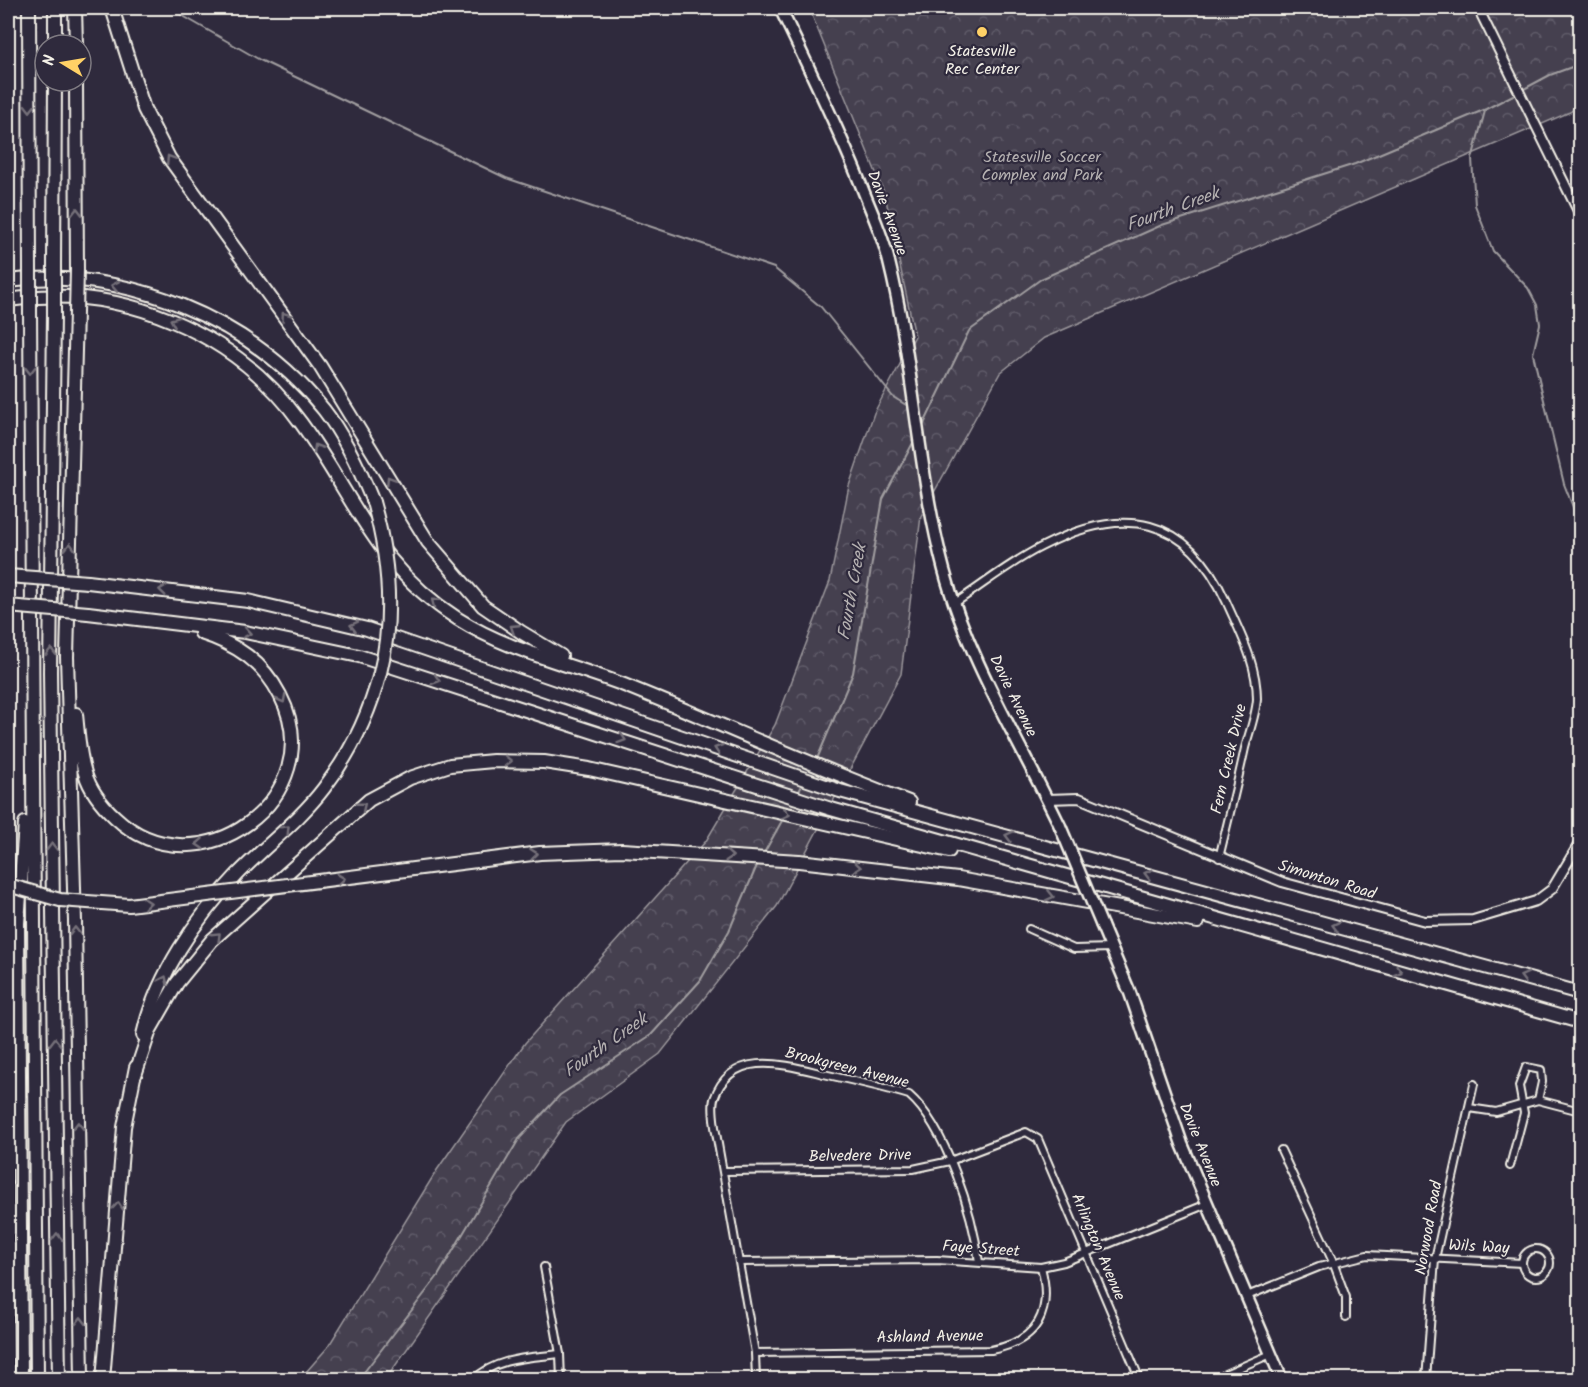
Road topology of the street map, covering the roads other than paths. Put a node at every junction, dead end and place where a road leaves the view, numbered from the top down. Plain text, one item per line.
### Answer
1 (29, 8) edge
2 (55, 8) edge
3 (75, 8) edge
4 (780, 8) edge
5 (1478, 8) edge
6 (112, 10) edge
7 (55, 33) edge
8 (76, 33) edge
9 (55, 93) edge
10 (76, 93) edge
11 (1581, 215) edge
12 (8, 281) edge
13 (8, 300) edge
14 (8, 576) edge
15 (956, 603) junction
16 (8, 606) edge
17 (168, 622) junction
18 (67, 657) junction
19 (622, 684) junction
20 (31, 734) junction
21 (1047, 799) junction
22 (974, 827) junction
23 (1581, 842) edge
24 (1219, 858) junction
25 (1062, 876) junction
26 (8, 885) edge
27 (1029, 929) dead end
28 (1260, 933) junction
29 (1112, 948) junction
30 (1581, 993) edge
31 (1581, 1022) edge
32 (135, 1075) junction
33 (1474, 1084) dead end
34 (1538, 1100) junction
35 (1522, 1103) junction
36 (1469, 1108) junction
37 (1581, 1111) edge
38 (8, 1119) edge
39 (1026, 1132) joint
40 (1281, 1150) dead end
41 (950, 1161) junction
42 (1510, 1166) dead end
43 (724, 1171) junction
44 (21, 1202) junction
45 (1208, 1204) junction
46 (1086, 1253) junction
47 (1436, 1259) junction
48 (740, 1262) junction
49 (979, 1262) junction
50 (1333, 1262) junction
51 (1522, 1263) junction
52 (544, 1267) dead end
53 (1041, 1268) junction
54 (1247, 1296) junction
55 (1346, 1317) dead end
56 (755, 1353) junction
57 (560, 1354) junction
58 (1271, 1354) junction
59 (1426, 1378) edge
60 (21, 1380) edge
61 (37, 1380) edge
62 (59, 1380) edge
63 (82, 1380) edge
64 (103, 1380) edge
65 (473, 1380) edge
66 (561, 1380) edge
67 (756, 1380) edge
68 (1140, 1380) edge
69 (1211, 1380) edge
70 (1282, 1380) edge
71 (1466, 1380) edge

1 -> 20 highway, bridge
2 - 7 highway
3 - 8 highway
4 - 15 main road, Davie Avenue
5 - 11 street
19 -> 6 highway
62 -> 9 highway, bridge
18 -> 10 highway, bridge
32 -> 12 highway, bridge
19 -> 13 highway
22 -> 14 highway, bridge
15 - 21 main road, Davie Avenue
15 - 24 street, Fern Creek Drive
16 - 17 highway, bridge
17 -> 18 highway
17 -> 25 highway
63 -> 18 highway
19 - 22 highway
20 - 44 highway
20 - 61 highway
21 - 24 street, Simonton Road
21 - 29 main road, Davie Avenue, bridge
30 -> 22 highway
23 - 24 street, Simonton Road
25 - 28 highway
32 -> 25 highway
26 -> 28 highway, bridge
27 - 29 street
28 -> 31 highway
29 - 45 main road, Davie Avenue
64 -> 32 highway
33 - 36 street, Norwood Road
34 - 35 street
34 - 35 street
34 - 37 street
35 - 36 street
35 - 42 street
36 - 47 street, Norwood Road
38 - 44 highway
39 - 41 street, Belvedere Drive
39 - 46 street, Arlington Avenue
40 - 50 street
41 - 43 street, Belvedere Drive
41 - 43 street, Brookgreen Avenue
41 - 49 street, Brookgreen Avenue
43 - 48 street, Brookgreen Avenue
44 - 60 highway
45 - 46 street, Faye Street
45 - 54 main road, Davie Avenue
46 - 53 street, Faye Street
46 - 68 street, Arlington Avenue
47 - 50 street, Wils Way
47 - 51 street, Wils Way
47 - 59 street, Norwood Road
48 - 49 street, Faye Street
48 - 56 street, Brookgreen Avenue
49 - 53 street, Faye Street
50 - 54 street, Wils Way
50 - 55 street
51 - 51 street, Wils Way
52 - 57 street
53 - 56 street, Ashland Avenue
54 - 58 main road, Davie Avenue
56 - 67 street, Brookgreen Avenue
57 - 65 street
57 - 66 street
58 - 69 street
58 - 70 main road, Davie Avenue
59 - 71 street

